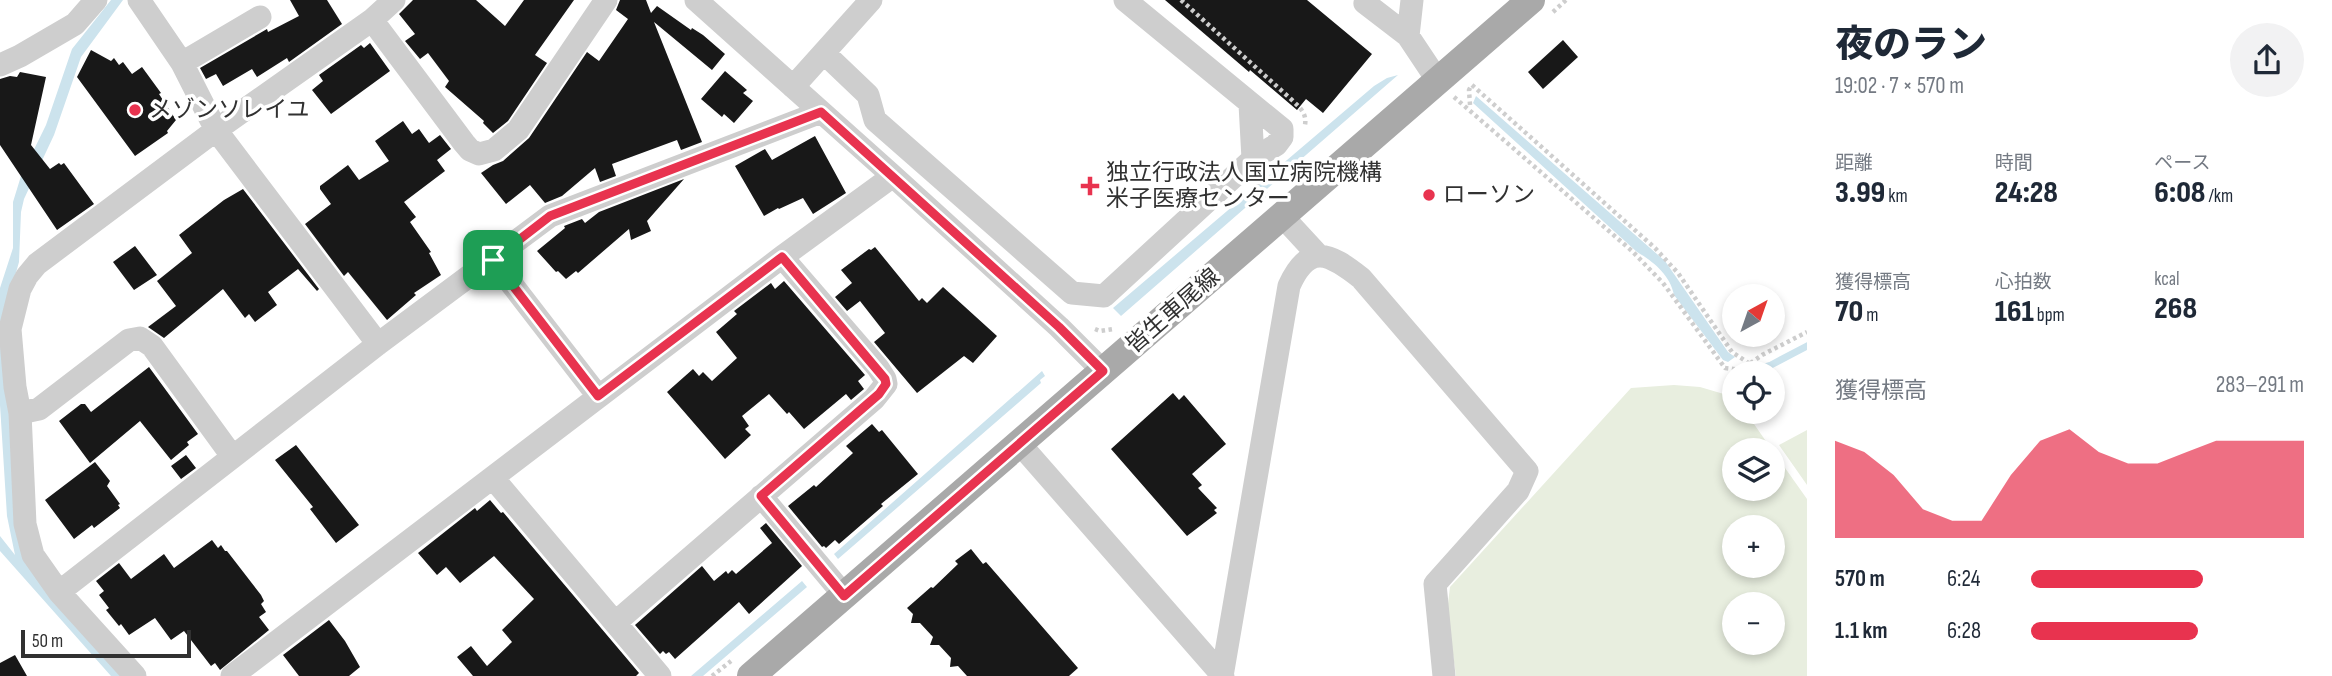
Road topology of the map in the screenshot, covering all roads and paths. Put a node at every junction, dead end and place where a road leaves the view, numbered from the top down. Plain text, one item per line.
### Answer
1 (96, 0) edge
2 (394, 0) edge
3 (606, 0) edge
4 (696, 0) edge
5 (871, 0) edge
6 (1125, 0) edge
7 (1366, 0) edge
8 (1412, 0) edge
9 (1531, 0) edge
10 (141, 2) edge
11 (260, 16) dead end
12 (372, 20) junction
13 (1408, 36) junction
14 (824, 52) junction
15 (182, 63) junction
16 (0, 65) edge
17 (1438, 81) junction
18 (1472, 85) dead end
19 (793, 87) junction
20 (821, 112) junction
21 (216, 130) junction
22 (1253, 170) junction
23 (893, 176) junction
24 (1276, 208) junction
25 (1318, 256) junction
26 (782, 257) junction
27 (493, 260) junction
28 (1807, 332) edge
29 (379, 344) junction
30 (1746, 361) edge
31 (1754, 361) edge
32 (1722, 365) edge
33 (1103, 371) junction
34 (598, 396) junction
35 (20, 413) junction
36 (1019, 443) junction
37 (232, 457) junction
38 (493, 478) junction
39 (761, 496) junction
40 (59, 592) junction
41 (844, 596) junction
42 (616, 622) junction
43 (135, 676) edge
44 (232, 676) edge
45 (660, 676) edge
46 (751, 676) edge
47 (1222, 676) edge
48 (1444, 676) edge

1 - 16 street
2 - 12 street
3 - 12 street
4 - 19 street
5 - 14 street
6 - 22 street
7 - 13 street
8 - 13 street
9 - 17 main road, 皆生車尾線
10 - 15 street
11 - 15 street
12 - 21 street
13 - 17 street
14 - 19 street
14 - 22 street
15 - 21 street
17 - 24 main road, 皆生車尾線
17 - 32 path
18 - 30 path
19 - 20 street
20 - 23 street
20 - 27 street
21 - 29 street
21 - 35 street
22 - 24 path
23 - 26 street
23 - 33 street
24 - 25 street
24 - 33 main road, 皆生車尾線
25 - 47 street
25 - 48 street
26 - 34 street
26 - 39 street
27 - 29 street
27 - 34 street
28 - 31 path
29 - 37 street
33 - 36 main road, 皆生車尾線
34 - 38 street
35 - 37 street
35 - 40 street
36 - 41 main road, 皆生車尾線
36 - 47 street
37 - 40 street
38 - 42 street
38 - 44 street
39 - 41 street
39 - 42 street
40 - 43 street
41 - 46 main road, 皆生車尾線
42 - 45 street

